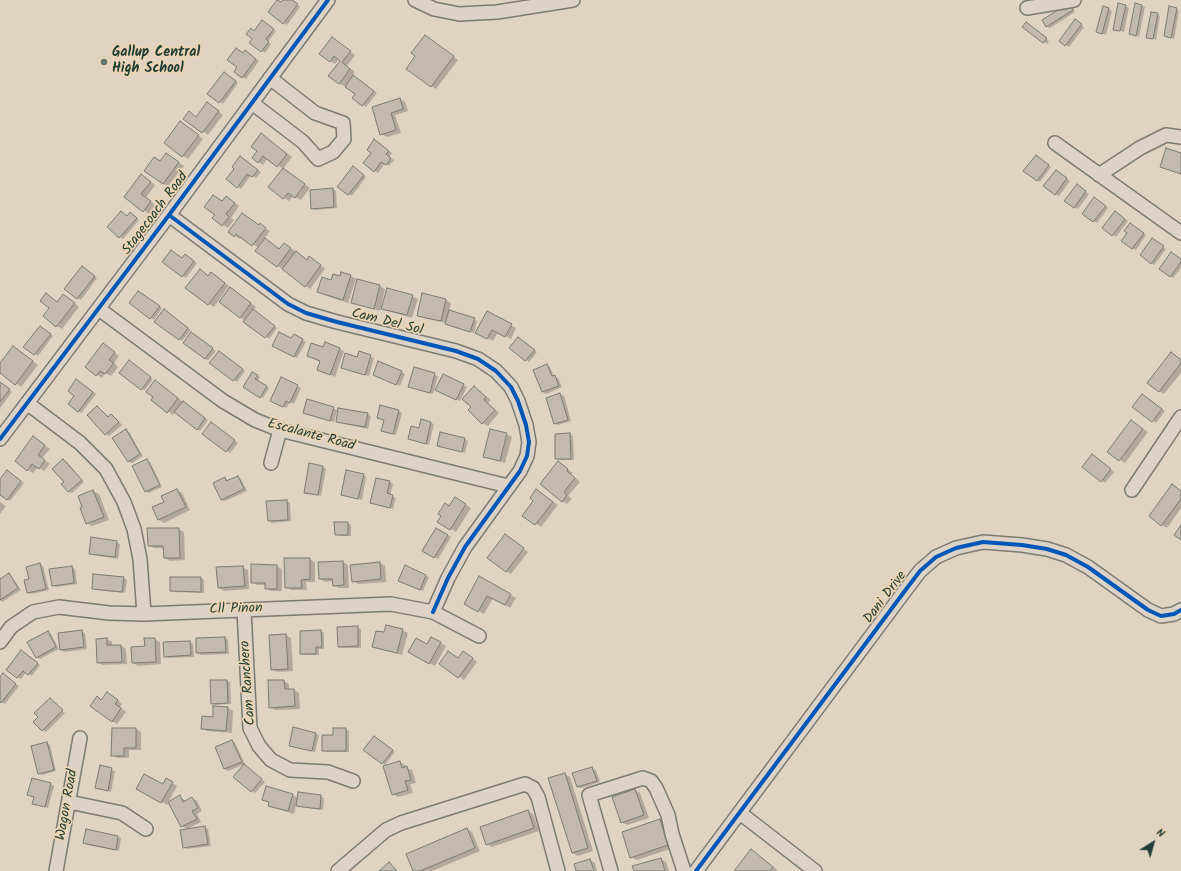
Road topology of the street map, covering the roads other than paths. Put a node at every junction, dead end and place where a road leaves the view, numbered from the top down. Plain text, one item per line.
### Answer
1 (328, 0) edge
2 (415, 0) edge
3 (573, 0) edge
4 (1074, 0) edge
5 (1027, 8) dead end
6 (270, 78) junction
7 (252, 103) junction
8 (1181, 137) edge
9 (1056, 143) dead end
10 (1099, 175) junction
11 (169, 216) junction
12 (1181, 233) edge
13 (99, 309) junction
14 (28, 403) junction
15 (1181, 417) edge
16 (280, 430) junction
17 (0, 439) edge
18 (271, 463) dead end
19 (508, 486) junction
20 (1132, 490) dead end
21 (244, 610) junction
22 (1181, 610) edge
23 (433, 612) junction
24 (144, 614) junction
25 (479, 636) dead end
26 (0, 642) edge
27 (80, 738) dead end
28 (353, 781) dead end
29 (69, 802) junction
30 (740, 813) junction
31 (146, 829) dead end
32 (56, 871) edge
33 (338, 871) edge
34 (558, 871) edge
35 (611, 871) edge
36 (684, 871) edge
37 (696, 871) edge
38 (815, 871) edge

1 - 6 street, Stagecoach Road
2 - 3 street
4 - 5 street
6 - 7 street, Stagecoach Road
6 - 7 street
7 - 11 street, Stagecoach Road
8 - 10 street
9 - 10 street
10 - 12 street
11 - 13 street, Stagecoach Road
11 - 19 street, Cam Del Sol
13 - 14 street, Stagecoach Road
13 - 16 street, Escalante Road
14 - 17 street, Stagecoach Road
14 - 24 street
15 - 20 street
16 - 18 street
16 - 19 street, Escalante Road
19 - 23 street, Cam Del Sol
21 - 23 street, Cll Pinon
21 - 24 street, Cll Pinon
21 - 28 street, Cam Ranchero
22 - 30 street, Dani Drive
23 - 25 street, Cll Pinon
24 - 26 street, Cll Pinon
27 - 29 street, Wagon Road
29 - 31 street
29 - 32 street, Wagon Road
30 - 37 street, Dani Drive
30 - 38 street
33 - 34 street
35 - 36 street

